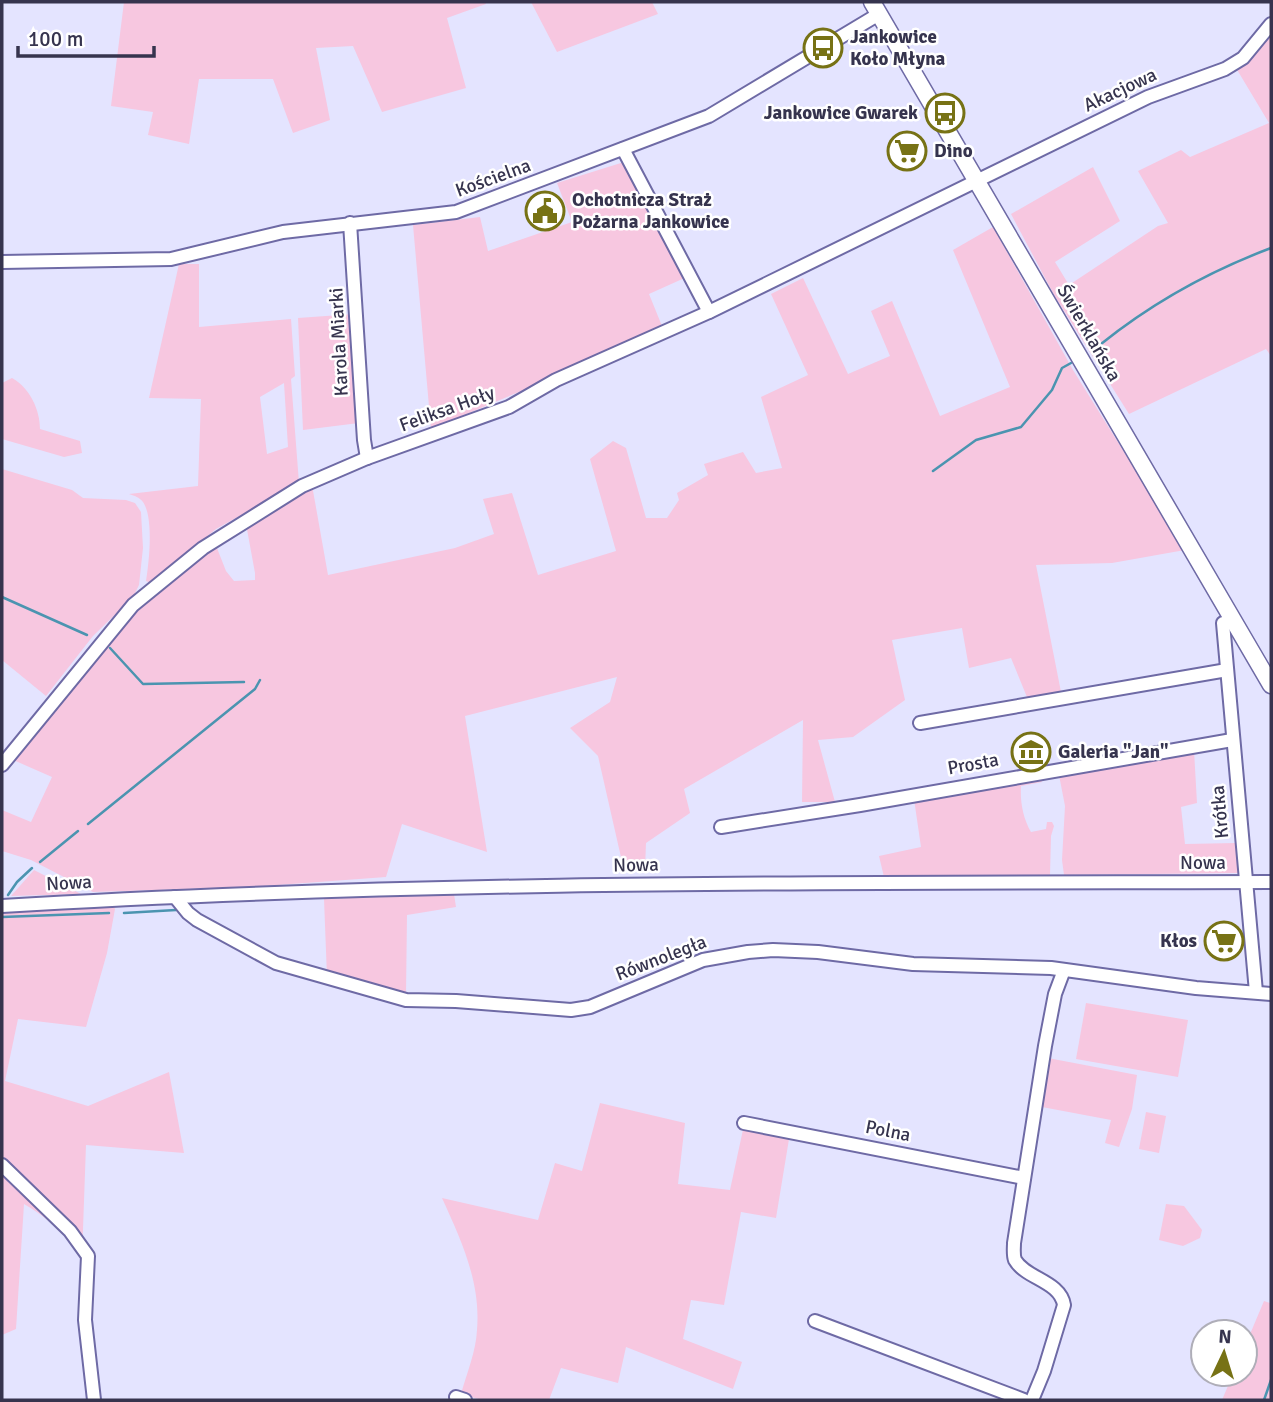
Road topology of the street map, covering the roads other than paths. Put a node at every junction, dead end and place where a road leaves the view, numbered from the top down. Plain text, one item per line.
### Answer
1 (875, 8) edge
2 (1271, 24) edge
3 (623, 149) junction
4 (975, 180) junction
5 (350, 223) junction
6 (2, 261) edge
7 (709, 312) junction
8 (367, 458) junction
9 (1223, 623) dead end
10 (1227, 670) junction
11 (1271, 685) edge
12 (920, 723) dead end
13 (1232, 740) junction
14 (2, 765) edge
15 (720, 827) dead end
16 (1271, 882) edge
17 (1245, 883) junction
18 (175, 897) junction
19 (2, 906) edge
20 (1064, 970) junction
21 (1256, 992) junction
22 (1271, 994) edge
23 (744, 1123) dead end
24 (2, 1165) edge
25 (1024, 1178) junction
26 (815, 1321) dead end
27 (94, 1400) edge
28 (1024, 1400) edge
29 (1032, 1400) edge

1 - 3 street, Kościelna
1 - 4 main road, Świerklańska
2 - 4 street, Akacjowa
3 - 5 street, Kościelna
3 - 7 street
4 - 7 street, Feliksa Hoły
4 - 11 main road, Świerklańska
5 - 6 street, Kościelna
5 - 8 street, Karola Miarki
7 - 8 street, Feliksa Hoły
8 - 14 street, Feliksa Hoły
9 - 10 street, Krótka
10 - 12 street
10 - 13 street, Krótka
13 - 15 street, Prosta
13 - 17 street, Krótka
16 - 17 street, Nowa
17 - 18 street, Nowa
17 - 21 street, Krótka
18 - 19 street, Nowa
18 - 20 street, Równoległa
20 - 21 street, Równoległa
20 - 25 street
21 - 22 street, Równoległa
23 - 25 street, Polna
24 - 27 street
25 - 29 street
26 - 28 street

